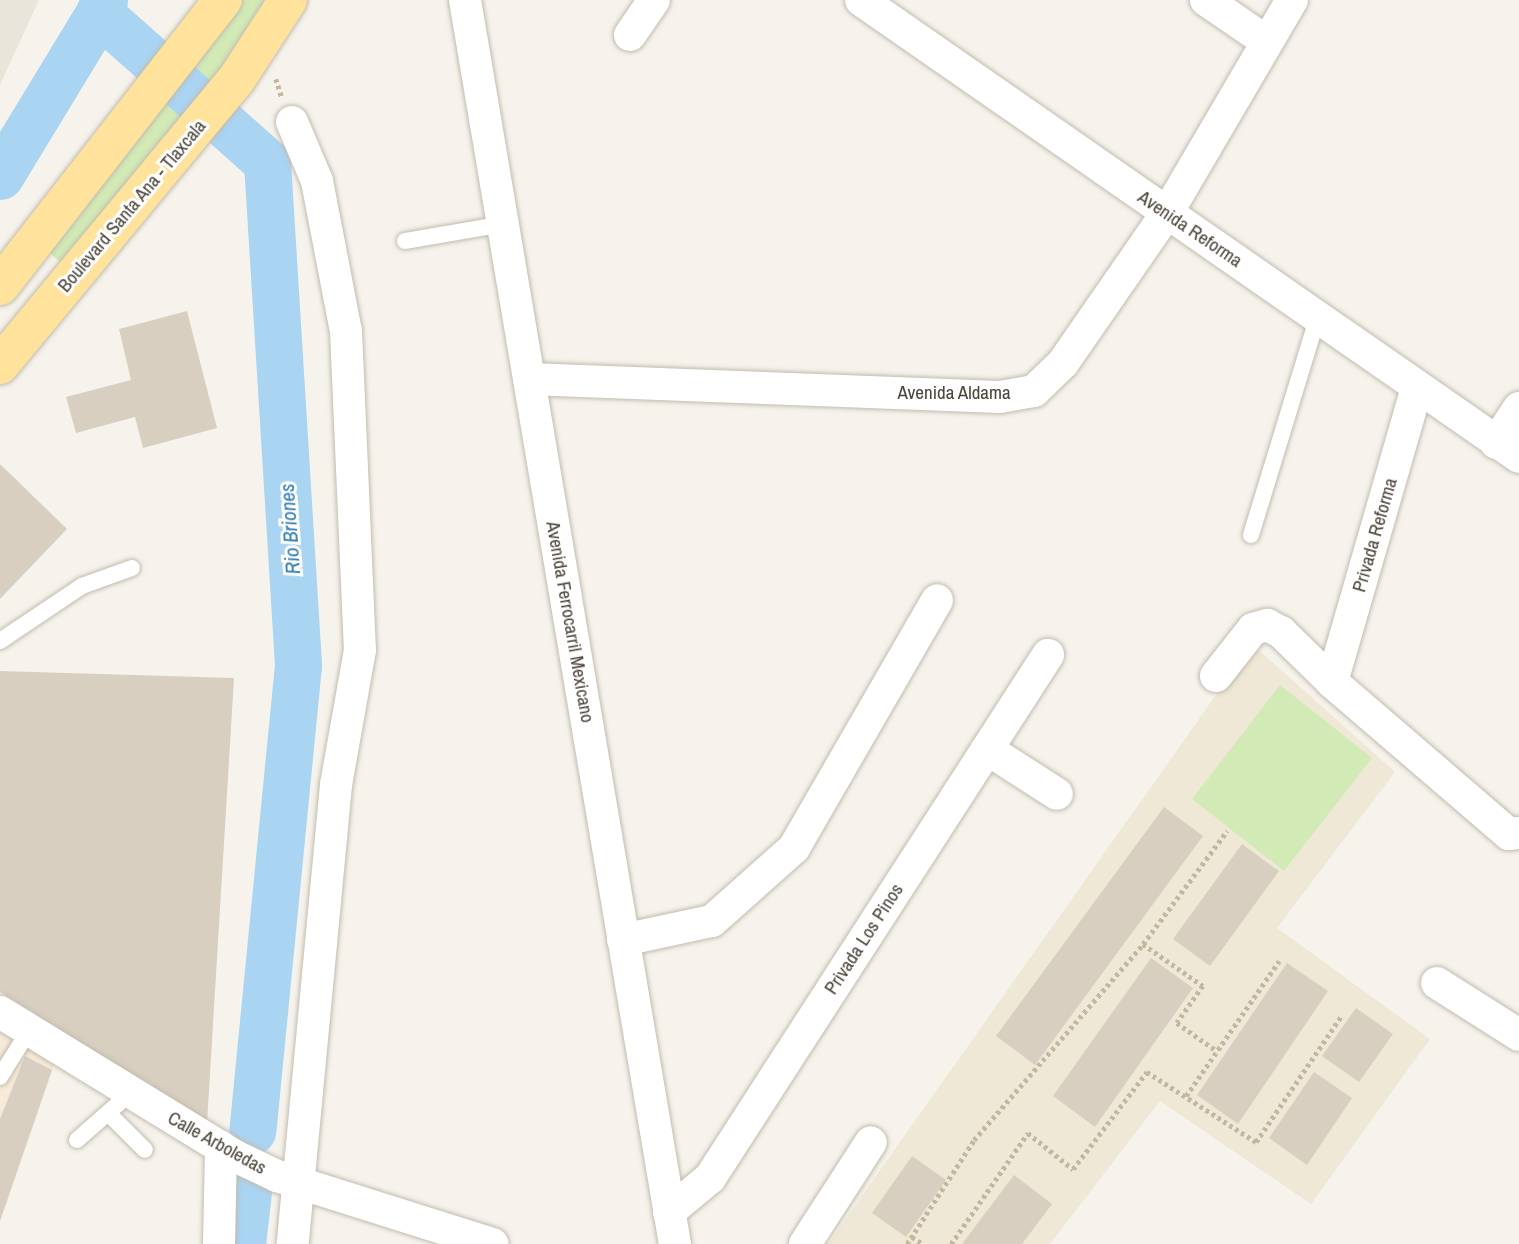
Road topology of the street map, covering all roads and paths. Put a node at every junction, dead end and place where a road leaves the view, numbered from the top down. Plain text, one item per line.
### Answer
1 (288, 0) edge
2 (466, 0) edge
3 (654, 0) edge
4 (861, 0) edge
5 (1206, 0) edge
6 (1292, 0) edge
7 (219, 6) edge
8 (630, 35) dead end
9 (1267, 42) junction
10 (261, 44) junction
11 (292, 122) joint
12 (1167, 213) junction
13 (503, 224) junction
14 (405, 241) dead end
15 (34, 243) junction
16 (75, 275) junction
17 (0, 286) edge
18 (1318, 316) junction
19 (0, 364) edge
20 (529, 379) junction
21 (1417, 388) junction
22 (1519, 408) edge
23 (1508, 450) edge
24 (1251, 535) dead end
25 (132, 568) dead end
26 (937, 600) dead end
27 (0, 641) edge
28 (1048, 655) dead end
29 (1216, 676) dead end
30 (1332, 682) junction
31 (988, 749) junction
32 (1056, 794) dead end
33 (1227, 831) dead end
34 (1519, 833) edge
35 (623, 940) junction
36 (1143, 944) junction
37 (1279, 961) dead end
38 (1437, 983) dead end
39 (0, 1012) edge
40 (1342, 1015) dead end
41 (28, 1031) junction
42 (1519, 1035) edge
43 (1217, 1051) junction
44 (0, 1077) edge
45 (1186, 1097) junction
46 (116, 1102) junction
47 (77, 1140) dead end
48 (871, 1142) dead end
49 (221, 1147) junction
50 (145, 1150) dead end
51 (298, 1182) junction
52 (669, 1212) junction
53 (912, 1237) junction
54 (457, 1238) edge
55 (219, 1244) edge
56 (293, 1244) edge
57 (493, 1244) edge
58 (675, 1244) edge
59 (805, 1244) edge
60 (907, 1244) edge
61 (923, 1244) edge
62 (951, 1244) edge

1 - 10 main road, Boulevard Santa Ana - Tlaxcala
2 - 13 street, Avenida Ferrocarril Mexicano
3 - 8 street
4 - 12 street, Avenida Reforma
5 - 9 street
6 - 9 street, Avenida Aldama
7 - 15 main road
9 - 12 street, Avenida Aldama
10 - 11 path
10 - 16 main road, Boulevard Santa Ana - Tlaxcala
11 - 51 street
12 - 18 street, Avenida Reforma
12 - 20 street, Avenida Aldama
13 - 14 lane
13 - 20 street, Avenida Ferrocarril Mexicano
15 - 16 main road
15 - 17 main road
16 - 19 main road, Boulevard Santa Ana - Tlaxcala
18 - 21 street, Avenida Reforma
18 - 24 lane
20 - 35 street, Avenida Ferrocarril Mexicano
21 - 23 street, Avenida Reforma
21 - 30 street, Privada Reforma
22 - 23 street
25 - 27 lane
26 - 35 street
28 - 31 street, Privada Los Pinos
29 - 30 street
30 - 34 street
31 - 32 street
31 - 52 street, Privada Los Pinos
33 - 36 path
35 - 52 street, Avenida Ferrocarril Mexicano
36 - 43 path
36 - 53 path
37 - 43 path
38 - 42 street
39 - 41 street, Calle Arboledas
40 - 45 path
41 - 44 lane
41 - 46 street, Calle Arboledas
43 - 45 path
45 - 62 path
46 - 47 lane
46 - 49 street, Calle Arboledas
46 - 50 lane
48 - 59 street
49 - 51 street, Calle Arboledas
49 - 55 street
51 - 54 street, Calle Arboledas
51 - 56 street
52 - 58 street, Avenida Ferrocarril Mexicano
53 - 60 path
53 - 61 path
54 - 57 street, Calle Arboledas

